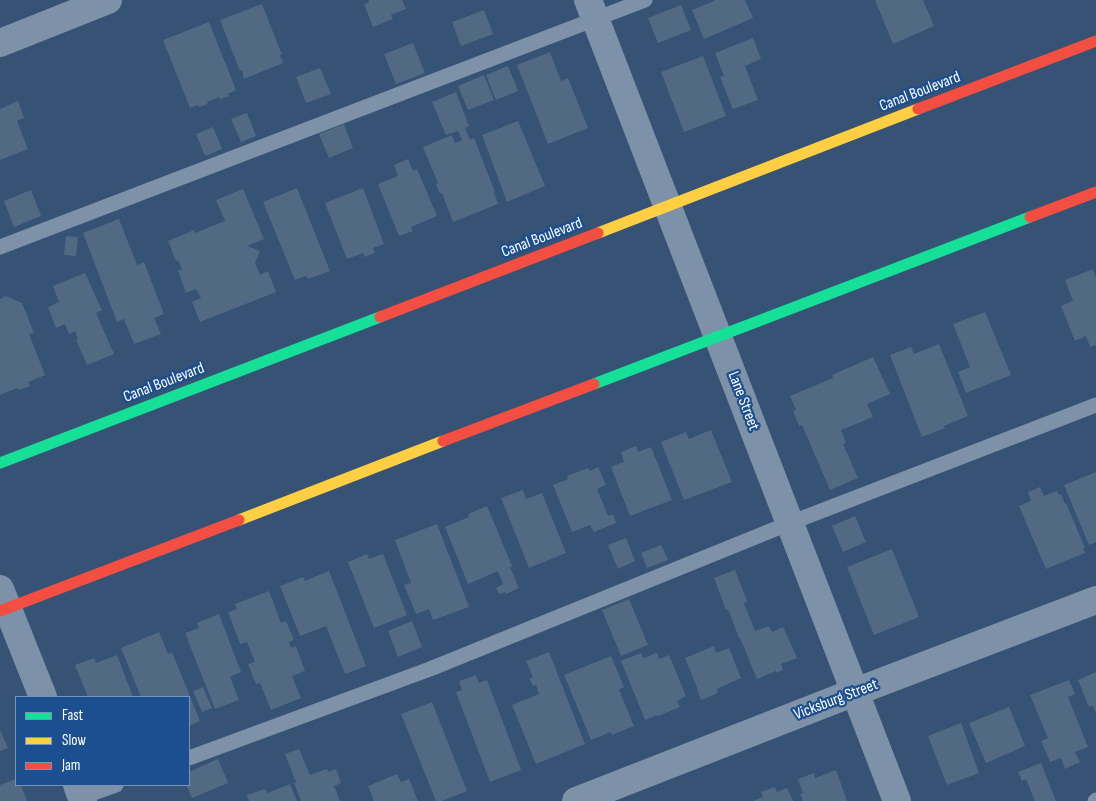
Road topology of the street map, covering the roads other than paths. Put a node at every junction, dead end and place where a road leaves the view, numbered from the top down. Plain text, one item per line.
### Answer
1 (108, 0) edge
2 (645, 0) edge
3 (592, 10) edge
4 (1096, 41) edge
5 (0, 43) edge
6 (1096, 192) edge
7 (668, 207) junction
8 (0, 247) edge
9 (718, 336) junction
10 (1096, 405) edge
11 (0, 463) edge
12 (790, 523) junction
13 (1096, 600) edge
14 (3, 603) edge
15 (855, 692) junction
16 (43, 696) edge
17 (190, 758) edge
18 (113, 786) edge
19 (78, 796) edge
20 (576, 801) edge
21 (898, 801) edge

1 - 5 street
2 - 3 lane
3 - 7 street, Lane Street
3 - 8 lane
4 - 7 main road, Canal Boulevard
6 - 9 main road
7 - 9 street, Lane Street
7 - 11 main road, Canal Boulevard
9 - 12 street, Lane Street
9 - 14 main road
10 - 12 lane
12 - 15 street, Lane Street
12 - 17 lane
13 - 15 street, Vicksburg Street
14 - 16 street
15 - 20 street, Vicksburg Street
15 - 21 street, Lane Street
18 - 19 lane

